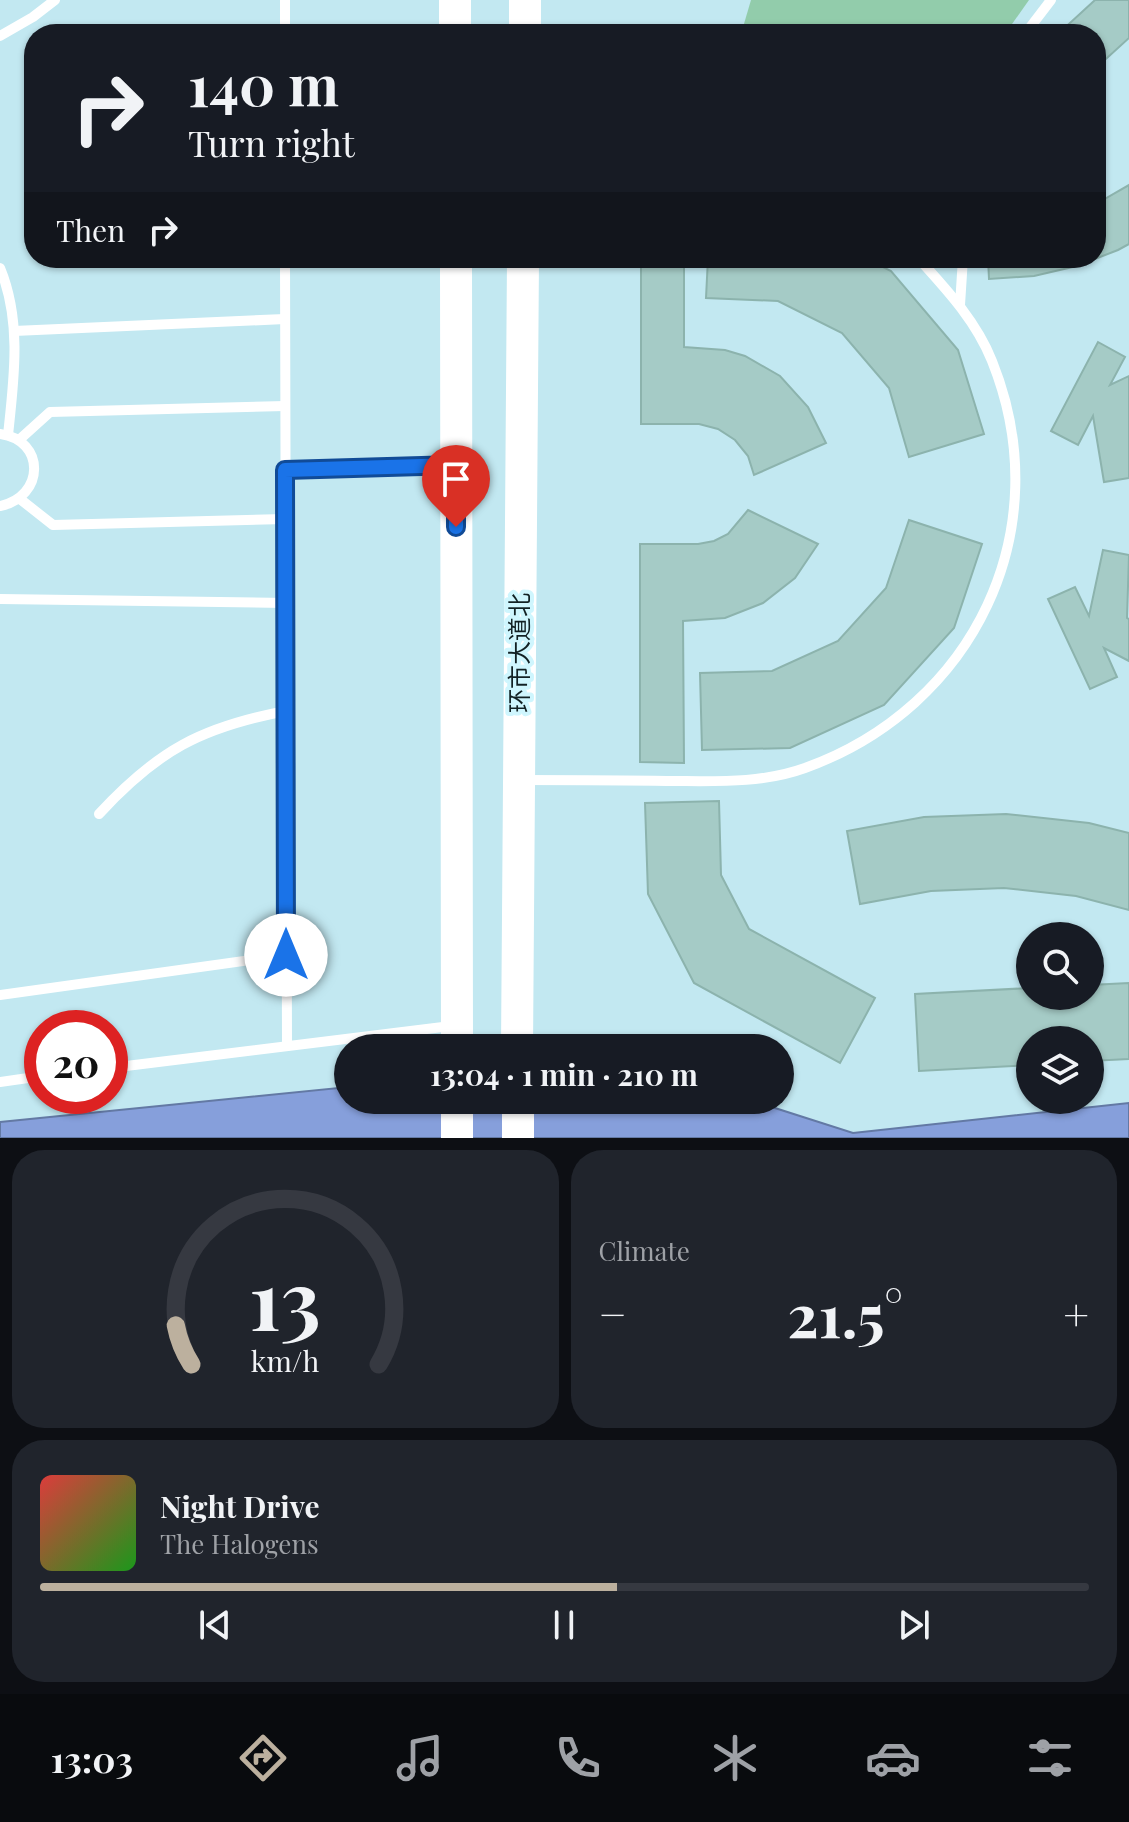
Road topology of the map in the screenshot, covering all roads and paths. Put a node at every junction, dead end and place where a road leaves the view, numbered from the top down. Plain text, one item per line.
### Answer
1 (55, 0) edge
2 (285, 0) edge
3 (455, 0) edge
4 (525, 0) edge
5 (1051, 0) edge
6 (285, 24) edge
7 (455, 24) edge
8 (525, 24) edge
9 (1033, 24) edge
10 (0, 36) edge
11 (0, 268) edge
12 (285, 268) edge
13 (456, 268) edge
14 (523, 268) edge
15 (927, 268) edge
16 (962, 268) edge
17 (960, 305) junction
18 (285, 319) junction
19 (14, 331) junction
20 (285, 406) junction
21 (9, 436) edge
22 (456, 465) junction
23 (285, 470) junction
24 (20, 499) junction
25 (0, 506) edge
26 (285, 519) junction
27 (0, 599) edge
28 (286, 603) junction
29 (286, 711) junction
30 (519, 780) junction
31 (99, 814) dead end
32 (286, 955) junction
33 (0, 995) edge
34 (457, 1034) edge
35 (517, 1034) edge
36 (334, 1044) edge
37 (287, 1046) junction
38 (128, 1066) edge
39 (24, 1079) edge
40 (0, 1082) edge
41 (457, 1114) edge
42 (518, 1114) edge
43 (457, 1138) edge
44 (518, 1138) edge

1 - 10 lane
2 - 6 lane
3 - 7 main road
4 - 8 main road
5 - 9 lane
11 - 19 lane
12 - 18 lane
13 - 22 main road
14 - 30 main road, 环市大道北
15 - 17 lane
16 - 17 lane
17 - 30 lane
18 - 19 lane
18 - 20 lane
19 - 21 lane
20 - 21 lane
20 - 23 lane
21 - 24 lane
22 - 23 lane
22 - 34 main road
23 - 26 lane
24 - 25 lane
24 - 26 lane
26 - 28 lane
27 - 28 lane
28 - 29 lane
29 - 31 lane
29 - 32 lane
30 - 35 main road, 环市大道北
32 - 33 lane
32 - 37 lane
36 - 37 lane
37 - 38 lane
39 - 40 lane
41 - 43 main road
42 - 44 main road

